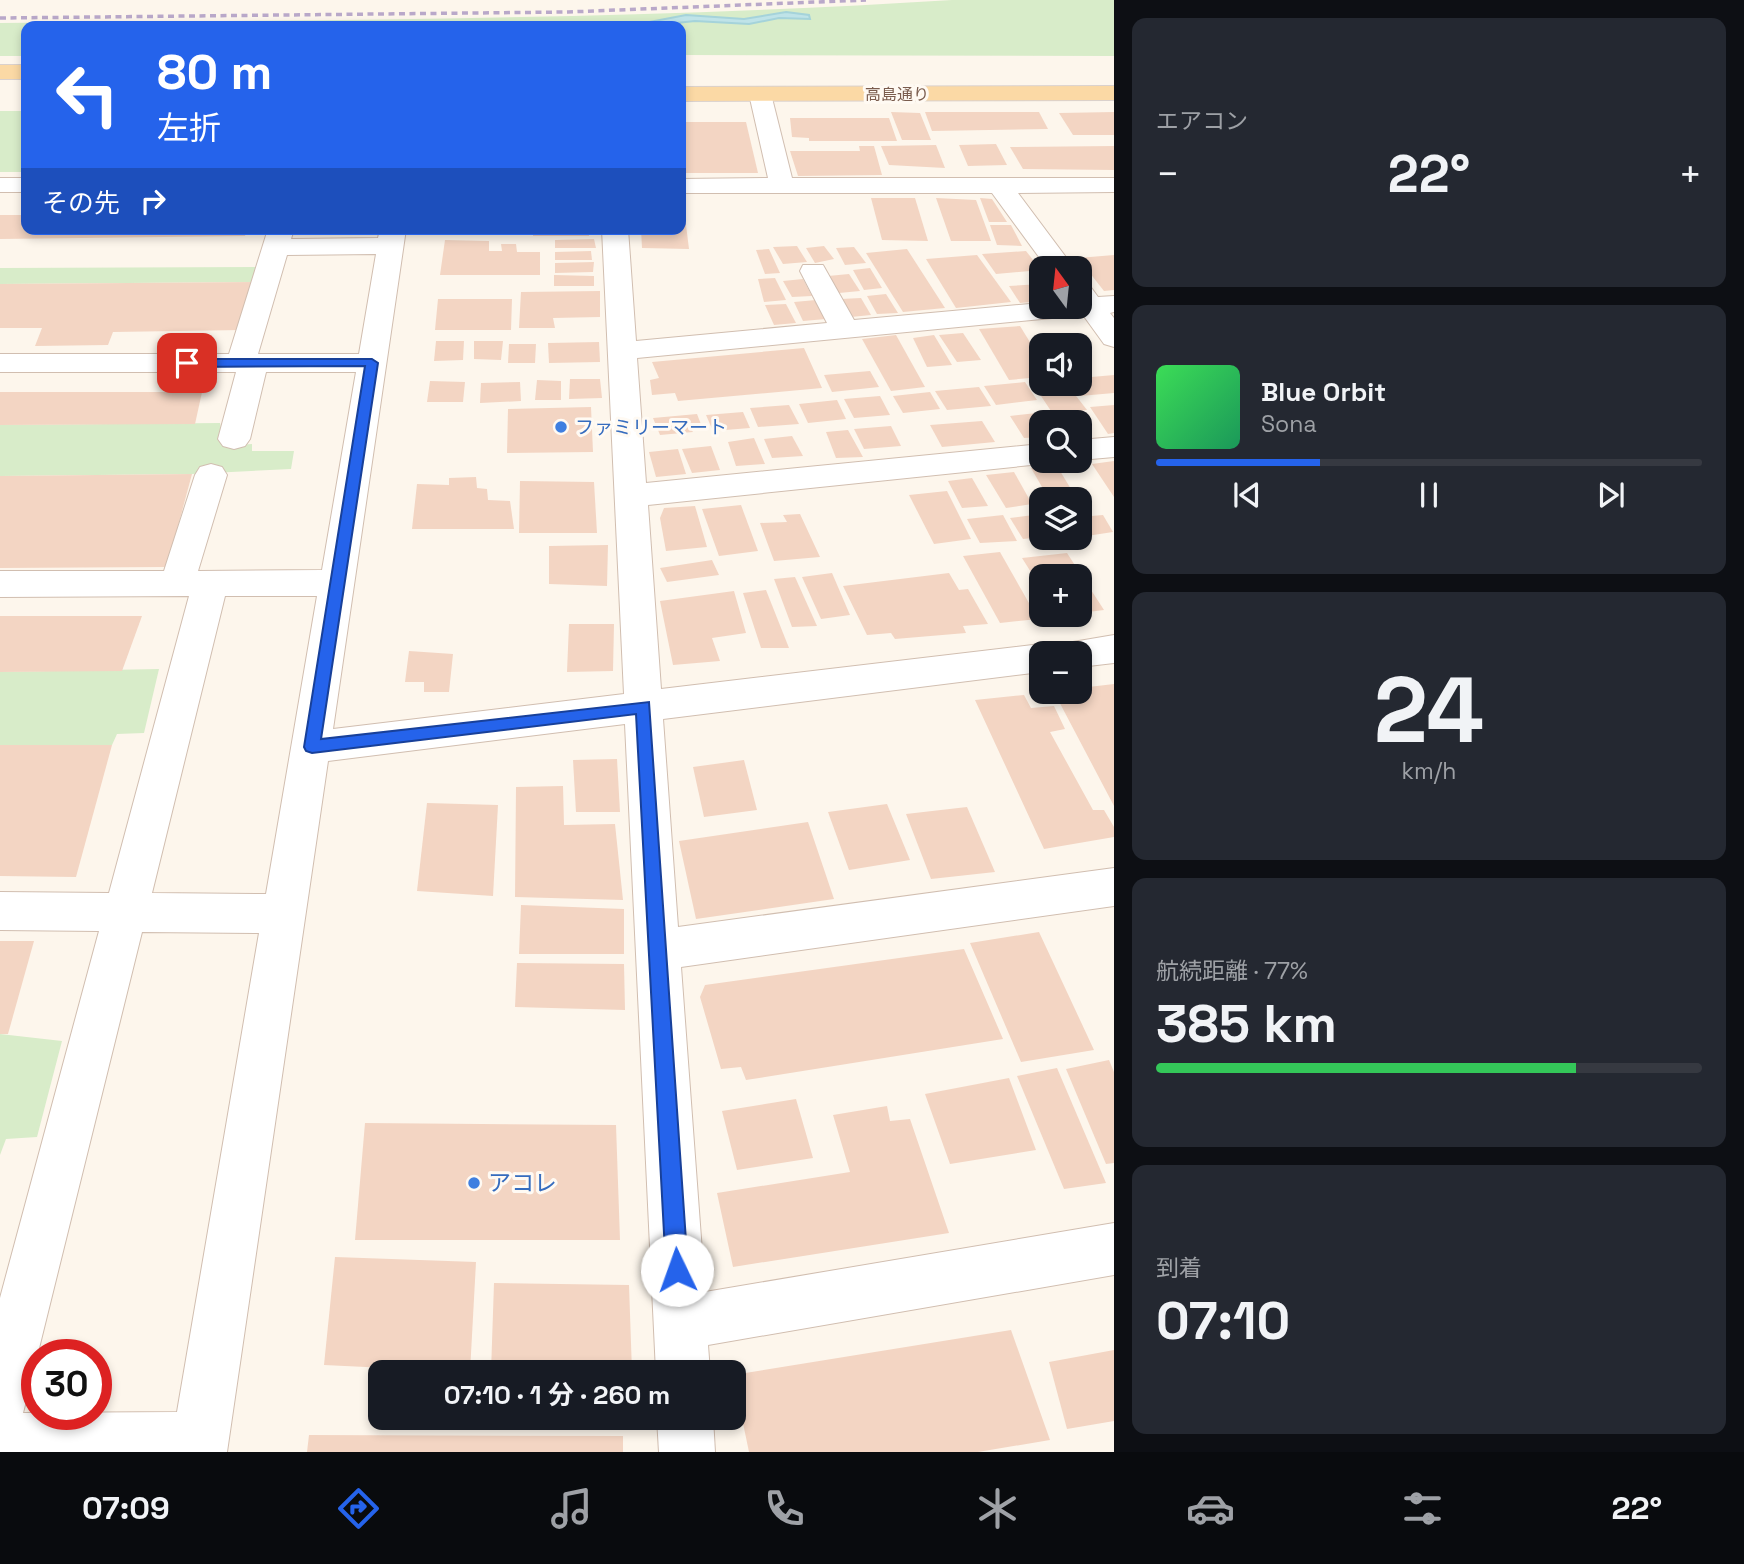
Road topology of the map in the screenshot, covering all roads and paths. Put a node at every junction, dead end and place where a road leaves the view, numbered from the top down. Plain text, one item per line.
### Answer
1 (0, 72) edge
2 (21, 72) edge
3 (918, 72) dead end
4 (1114, 72) edge
5 (1114, 93) edge
6 (686, 94) edge
7 (760, 94) junction
8 (0, 185) edge
9 (21, 185) edge
10 (999, 185) junction
11 (1114, 185) edge
12 (686, 186) edge
13 (782, 186) junction
14 (615, 235) edge
15 (278, 238) edge
16 (391, 238) edge
17 (1052, 256) edge
18 (813, 271) dead end
19 (1095, 301) edge
20 (845, 330) junction
21 (1114, 338) edge
22 (622, 351) junction
23 (0, 363) edge
24 (247, 363) junction
25 (372, 363) junction
26 (234, 439) dead end
27 (1114, 447) edge
28 (1092, 449) edge
29 (1029, 455) edge
30 (211, 475) dead end
31 (631, 496) junction
32 (338, 583) junction
33 (0, 584) edge
34 (194, 584) junction
35 (1114, 649) edge
36 (1092, 652) edge
37 (1029, 659) edge
38 (643, 707) junction
39 (312, 747) junction
40 (1114, 887) edge
41 (0, 911) edge
42 (126, 912) junction
43 (285, 914) junction
44 (659, 950) junction
45 (1114, 1250) edge
46 (681, 1348) edge
47 (0, 1401) edge
48 (686, 1430) edge
49 (0, 1442) edge
50 (200, 1446) edge
51 (687, 1452) edge

1 - 2 main road
3 - 4 main road, 高島通り
5 - 7 main road, 高島通り
6 - 7 main road, 高島通り
7 - 13 street
8 - 9 street
10 - 11 street
10 - 13 street
10 - 17 street
12 - 13 street
14 - 22 street
15 - 16 street
15 - 24 street
16 - 25 street
18 - 20 street
19 - 20 street
19 - 21 street
20 - 22 street
22 - 31 street
23 - 24 street
24 - 25 street
24 - 26 street
25 - 32 street
27 - 28 street
29 - 31 street
30 - 34 street
31 - 38 street
32 - 34 street
32 - 39 street
33 - 34 street
34 - 42 street
35 - 36 street
37 - 38 street
38 - 39 street
38 - 44 street
39 - 43 street
40 - 44 street
41 - 42 street
42 - 43 street
42 - 47 street
43 - 50 street
44 - 46 street
45 - 46 street
48 - 51 street
49 - 50 street

